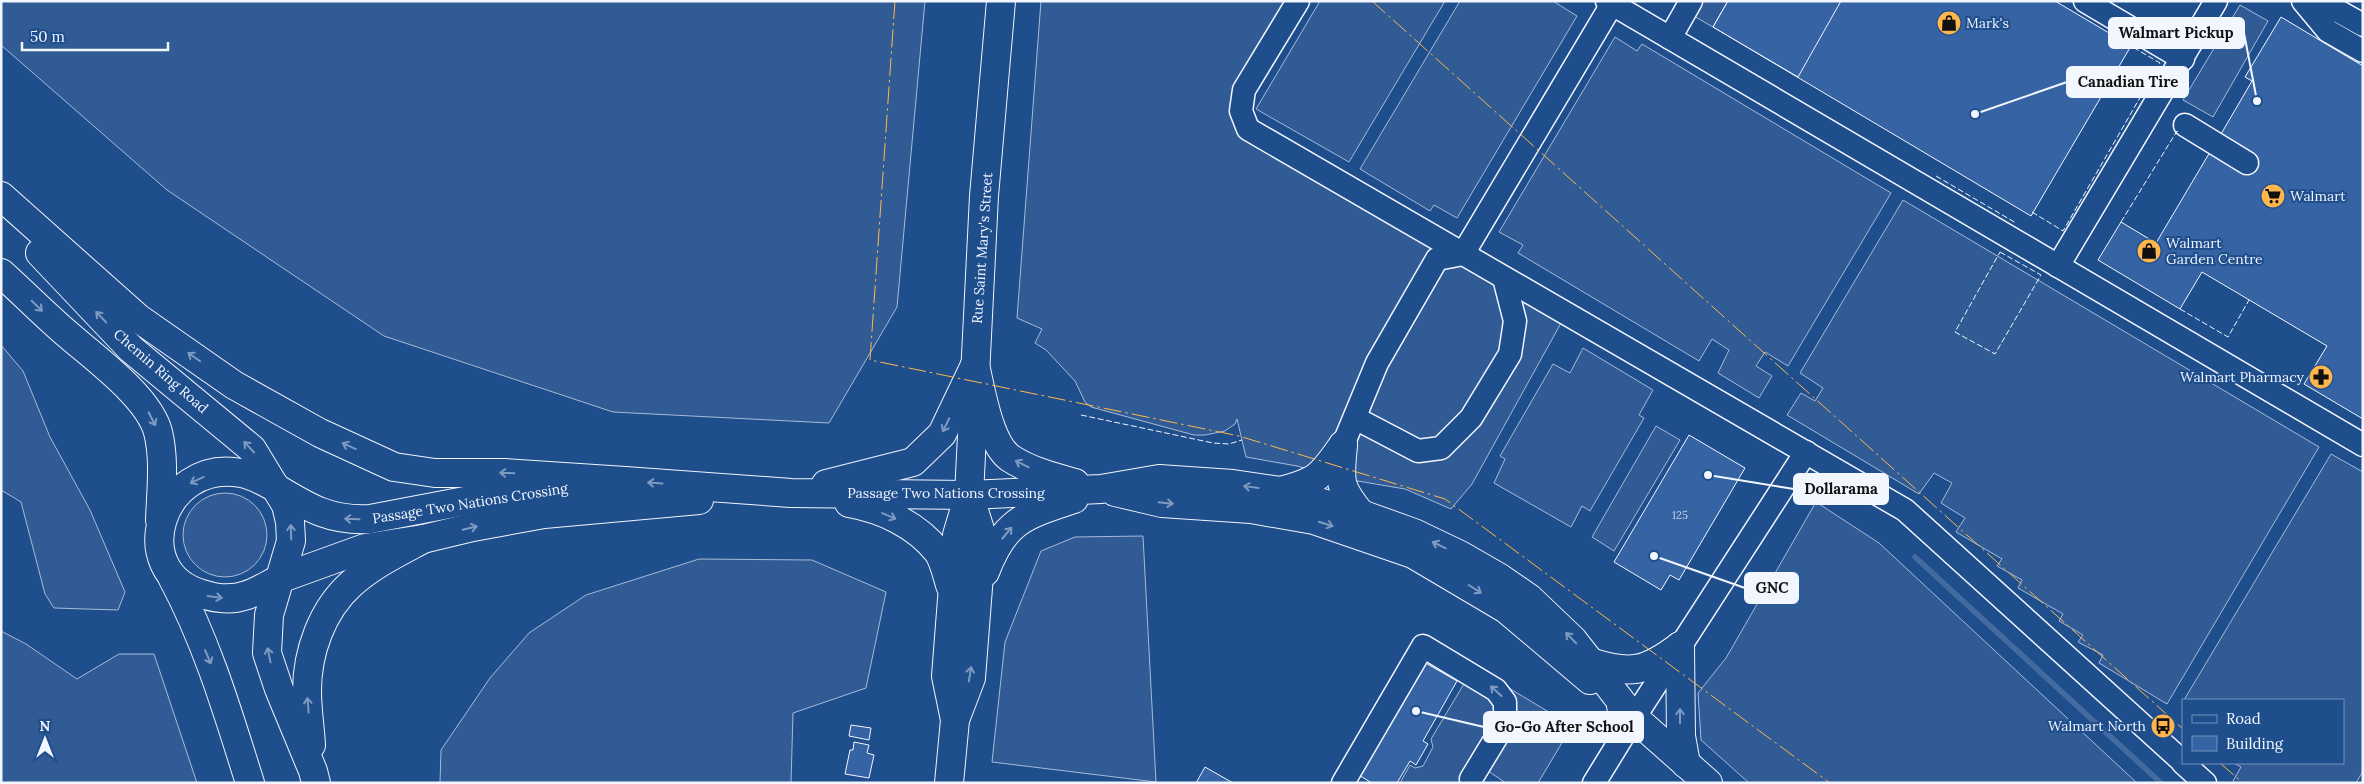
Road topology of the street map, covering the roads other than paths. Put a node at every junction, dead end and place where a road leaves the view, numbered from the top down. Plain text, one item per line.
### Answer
1 (1001, 1) edge
2 (1298, 1) edge
3 (1691, 1) edge
4 (2085, 1) edge
5 (2216, 1) edge
6 (2303, 1) edge
7 (2320, 1) edge
8 (1610, 3) edge
9 (2363, 25) edge
10 (1670, 38) junction
11 (2363, 51) edge
12 (2183, 59) junction
13 (2185, 125) dead end
14 (2247, 163) dead end
15 (1, 196) edge
16 (1, 212) edge
17 (1464, 254) junction
18 (2058, 266) junction
19 (1, 273) edge
20 (1504, 278) junction
21 (975, 365) junction
22 (1355, 418) junction
23 (2363, 444) edge
24 (1343, 445) junction
25 (1806, 452) junction
26 (625, 481) junction
27 (276, 488) junction
28 (1101, 490) junction
29 (1280, 491) junction
30 (791, 493) junction
31 (969, 495) junction
32 (1361, 514) junction
33 (160, 524) junction
34 (423, 539) junction
35 (165, 565) junction
36 (282, 578) junction
37 (965, 592) junction
38 (1680, 646) junction
39 (1590, 662) junction
40 (1634, 718) junction
41 (2182, 761) edge
42 (1686, 764) junction
43 (2185, 764) edge
44 (315, 777) edge
45 (1471, 779) dead end
46 (250, 783) edge
47 (949, 783) edge
48 (1343, 783) edge
49 (1594, 783) edge
50 (1708, 783) edge
51 (2205, 783) edge

1 - 21 main road, Rue Saint Mary's Street
2 - 17 street
3 - 10 street
4 - 12 street
5 - 12 street
6 - 11 street
7 - 9 street
8 - 10 street
8 - 17 street
10 - 18 street
12 - 18 street
13 - 14 street
26 -> 15 main road
27 -> 16 main road, Chemin Ring Road
17 - 20 street
17 - 22 street
18 - 23 street
19 -> 33 main road
20 - 22 street
20 - 25 street
28 -> 21 main road
21 -> 30 main road
21 - 31 main road, Rue Saint Mary's Street
22 - 24 street
24 - 29 main road
24 - 32 main road
25 - 38 street
25 - 41 street
26 -> 27 main road, Passage Two Nations Crossing
30 -> 26 main road, Passage Two Nations Crossing
27 -> 33 main road
36 -> 27 main road
29 -> 28 main road, Passage Two Nations Crossing
28 - 31 main road, Passage Two Nations Crossing
37 -> 28 main road
28 -> 40 main road, Passage Two Nations Crossing
29 - 32 main road, Passage Two Nations Crossing
30 - 31 main road, Passage Two Nations Crossing
34 -> 30 main road, Passage Two Nations Crossing
30 -> 37 main road
31 - 37 main road, Rue Saint Mary's Street
39 -> 32 main road, Passage Two Nations Crossing
33 - 35 main road
34 - 36 main road
44 -> 34 main road
35 -> 36 main road
35 -> 46 main road
44 -> 36 main road
37 - 47 main road, Rue Saint Mary's Street
38 - 39 main road
38 - 40 street
42 -> 38 main road
39 - 40 main road, Passage Two Nations Crossing
40 - 42 main road, Passage Two Nations Crossing
40 - 49 street
42 - 50 main road, Passage Two Nations Crossing
43 - 51 street
45 -> 48 street

